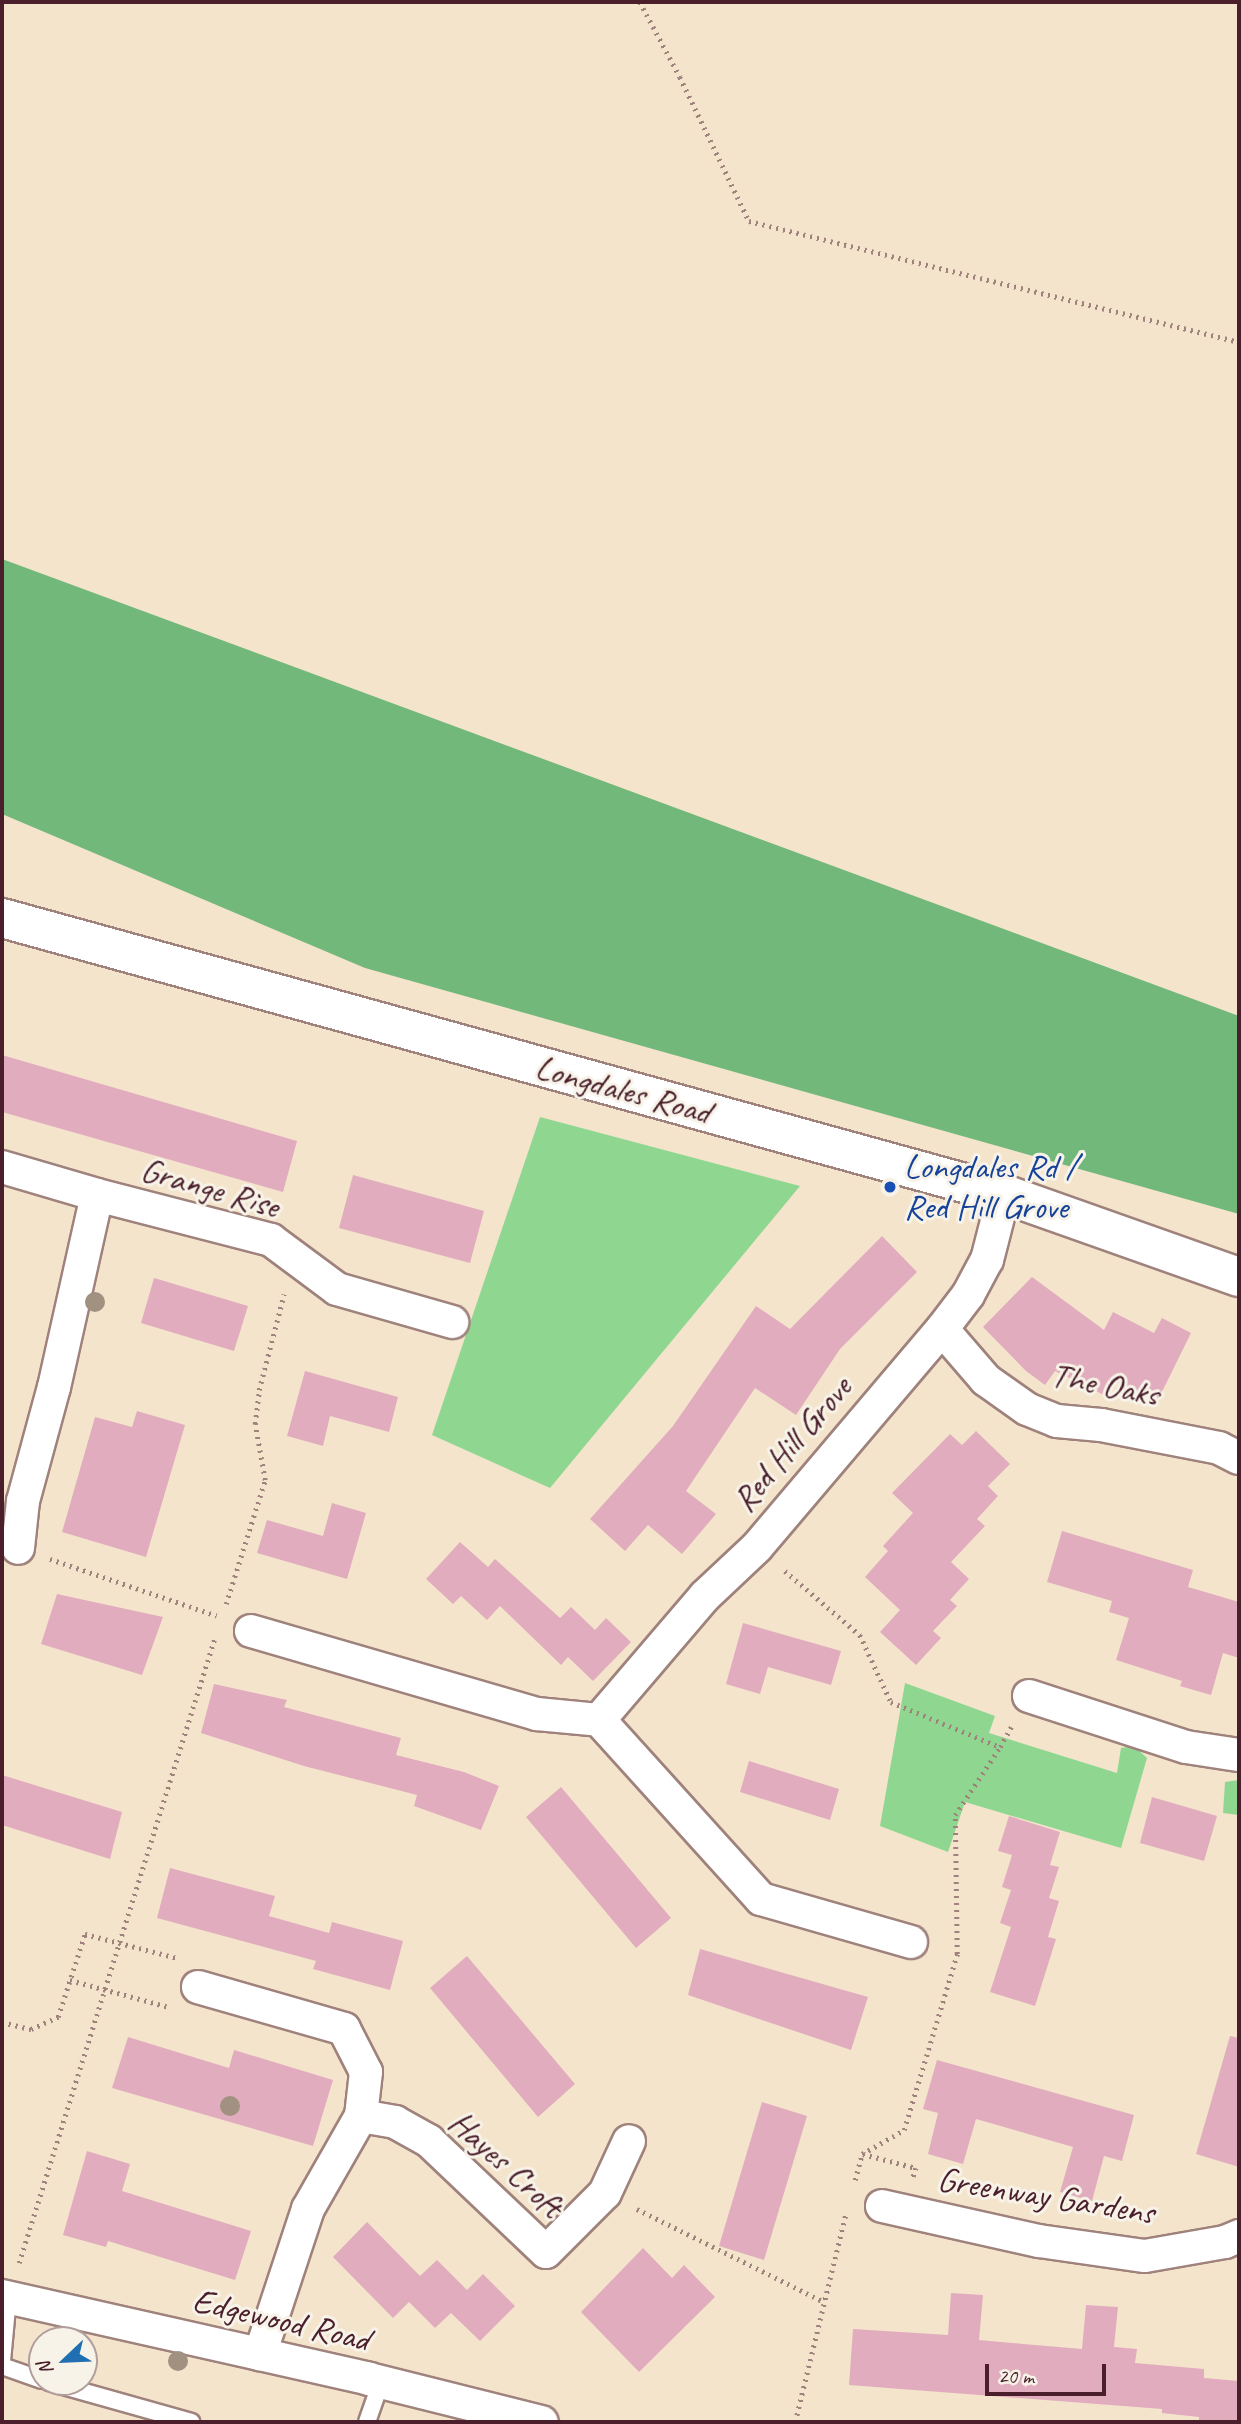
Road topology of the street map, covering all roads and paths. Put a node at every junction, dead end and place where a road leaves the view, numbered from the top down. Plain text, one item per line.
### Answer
1 (640, 2) edge
2 (1239, 342) edge
3 (2, 918) edge
4 (2, 1167) edge
5 (1004, 1194) junction
6 (97, 1195) junction
7 (293, 1256) junction
8 (1239, 1277) edge
9 (452, 1322) dead end
10 (942, 1329) junction
11 (1239, 1458) edge
12 (757, 1547) junction
13 (18, 1548) joint
14 (225, 1605) dead end
15 (251, 1631) dead end
16 (1029, 1696) joint
17 (599, 1720) junction
18 (1000, 1747) junction
19 (1239, 1755) edge
20 (119, 1942) junction
21 (911, 1942) dead end
22 (70, 1980) junction
23 (105, 1990) junction
24 (189, 1999) junction
25 (2, 2022) edge
26 (361, 2116) junction
27 (629, 2141) dead end
28 (852, 2190) dead end
29 (605, 2193) junction
30 (849, 2202) dead end
31 (882, 2206) dead end
32 (1239, 2236) edge
33 (5, 2297) edge
34 (824, 2302) junction
35 (260, 2354) junction
36 (2, 2363) edge
37 (28, 2374) edge
38 (380, 2382) junction
39 (98, 2396) edge
40 (191, 2422) edge
41 (367, 2422) edge
42 (542, 2422) edge
43 (795, 2422) edge

1 - 2 path
3 - 5 street, Longdales Road
4 - 6 street, Grange Rise
5 - 8 street, Longdales Road
5 - 10 street, Red Hill Grove
6 - 7 street, Grange Rise
6 - 13 street, Grange Rise
7 - 9 street, Grange Rise
7 - 14 path
10 - 11 street, The Oaks
10 - 12 street, Red Hill Grove
12 - 17 street, Red Hill Grove
12 - 18 path
13 - 20 path
15 - 17 street
16 - 18 path
16 - 19 street
17 - 21 street
18 - 28 path
20 - 22 path
20 - 23 path
20 - 24 path
22 - 23 path
22 - 25 path
23 - 24 path
23 - 33 path
24 - 26 street
26 - 29 street, Hayes Croft
26 - 35 street
27 - 29 street, Hayes Croft
29 - 34 path
30 - 34 path
31 - 32 street, Greenway Gardens
33 - 35 street, Edgewood Road
33 - 36 lane
34 - 43 path
35 - 38 street, Edgewood Road
36 - 37 lane
38 - 41 lane
38 - 42 street, Edgewood Road
39 - 40 lane

